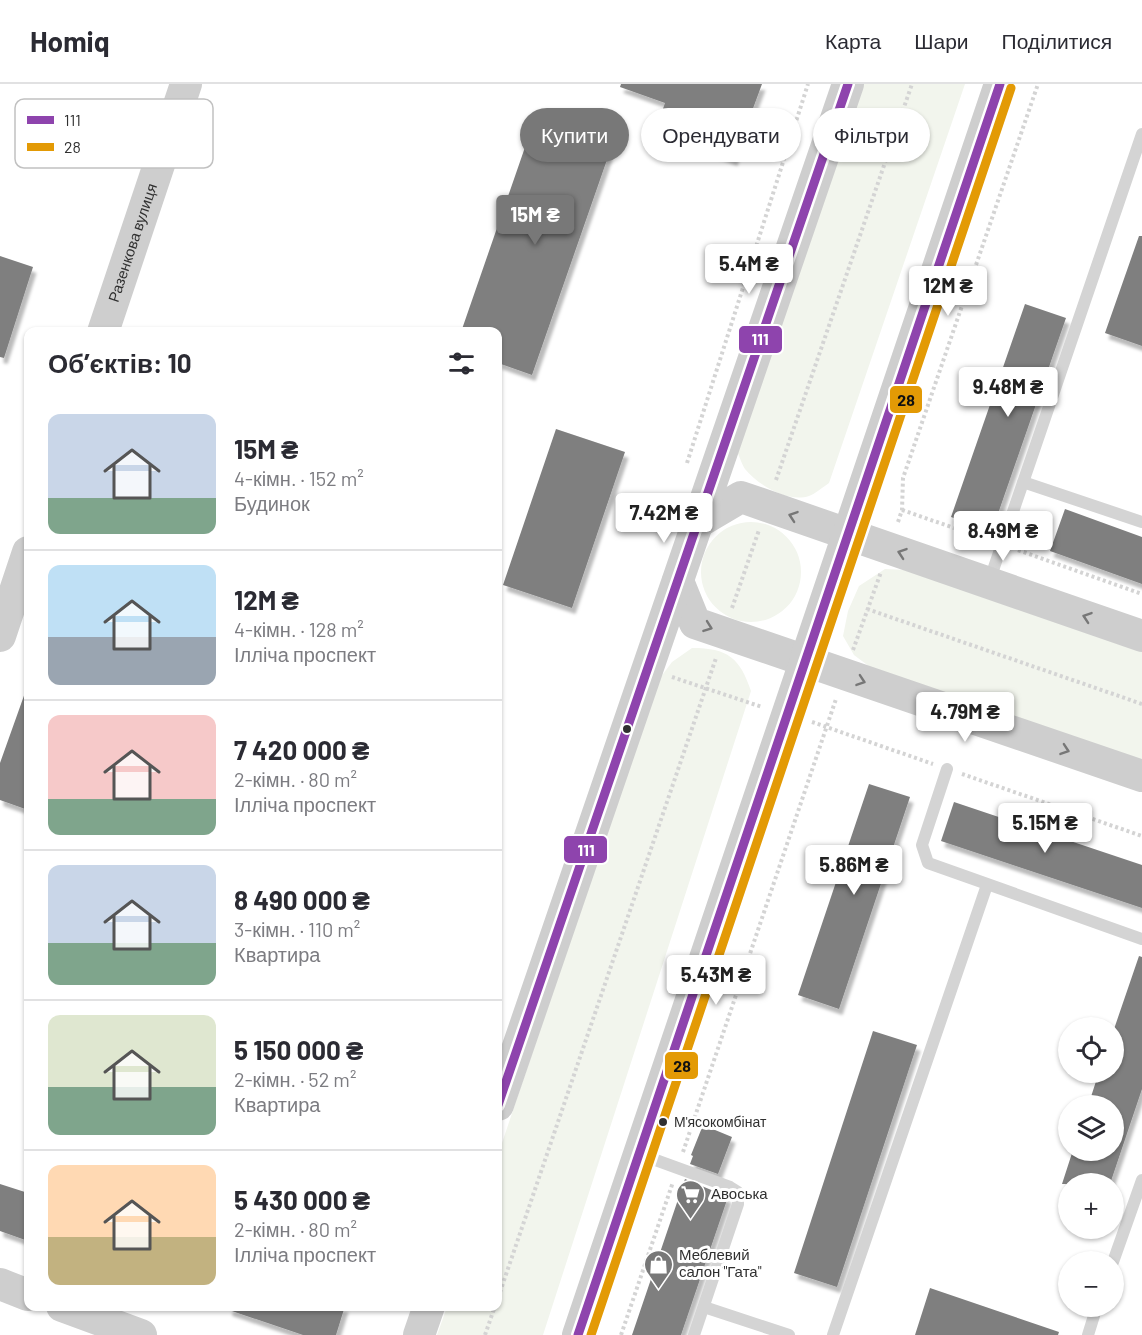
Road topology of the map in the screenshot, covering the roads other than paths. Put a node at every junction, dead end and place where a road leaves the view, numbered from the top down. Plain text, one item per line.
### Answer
1 (186, 84) edge
2 (848, 84) edge
3 (1000, 84) edge
4 (181, 99) edge
5 (1142, 134) edge
6 (158, 168) edge
7 (105, 327) edge
8 (1023, 482) junction
9 (1142, 522) edge
10 (697, 523) junction
11 (848, 535) junction
12 (24, 564) edge
13 (678, 580) junction
14 (988, 583) junction
15 (0, 636) edge
16 (1142, 636) edge
17 (806, 661) junction
18 (947, 769) road end
19 (1142, 776) edge
20 (987, 885) junction
21 (1142, 939) edge
22 (502, 1093) edge
23 (639, 1154) junction
24 (1142, 1180) edge
25 (1137, 1211) edge
26 (1118, 1251) edge
27 (0, 1284) edge
28 (24, 1293) edge
29 (704, 1307) junction
30 (76, 1311) edge
31 (427, 1311) edge
32 (1094, 1317) edge
33 (141, 1335) edge
34 (419, 1335) edge
35 (578, 1335) edge
36 (694, 1335) edge
37 (789, 1335) edge
38 (833, 1335) edge
39 (1088, 1335) edge

1 - 4 main road, Разенкова вулиця
2 - 10 main road
3 - 11 main road
5 - 8 lane
6 - 7 main road, Разенкова вулиця
8 - 9 lane
8 - 14 lane
11 -> 10 main road
10 - 13 main road
14 -> 11 main road
11 - 17 main road
12 - 15 main road
13 -> 17 main road
13 - 22 main road
16 -> 14 main road
17 -> 19 main road
17 - 23 main road
18 - 20 lane
20 - 21 lane
20 - 38 lane
23 - 29 lane
23 - 35 main road
24 - 25 lane
25 - 26 lane
27 - 28 main road
29 - 36 lane
29 - 37 lane
30 - 33 main road
31 - 34 main road
32 - 39 lane

